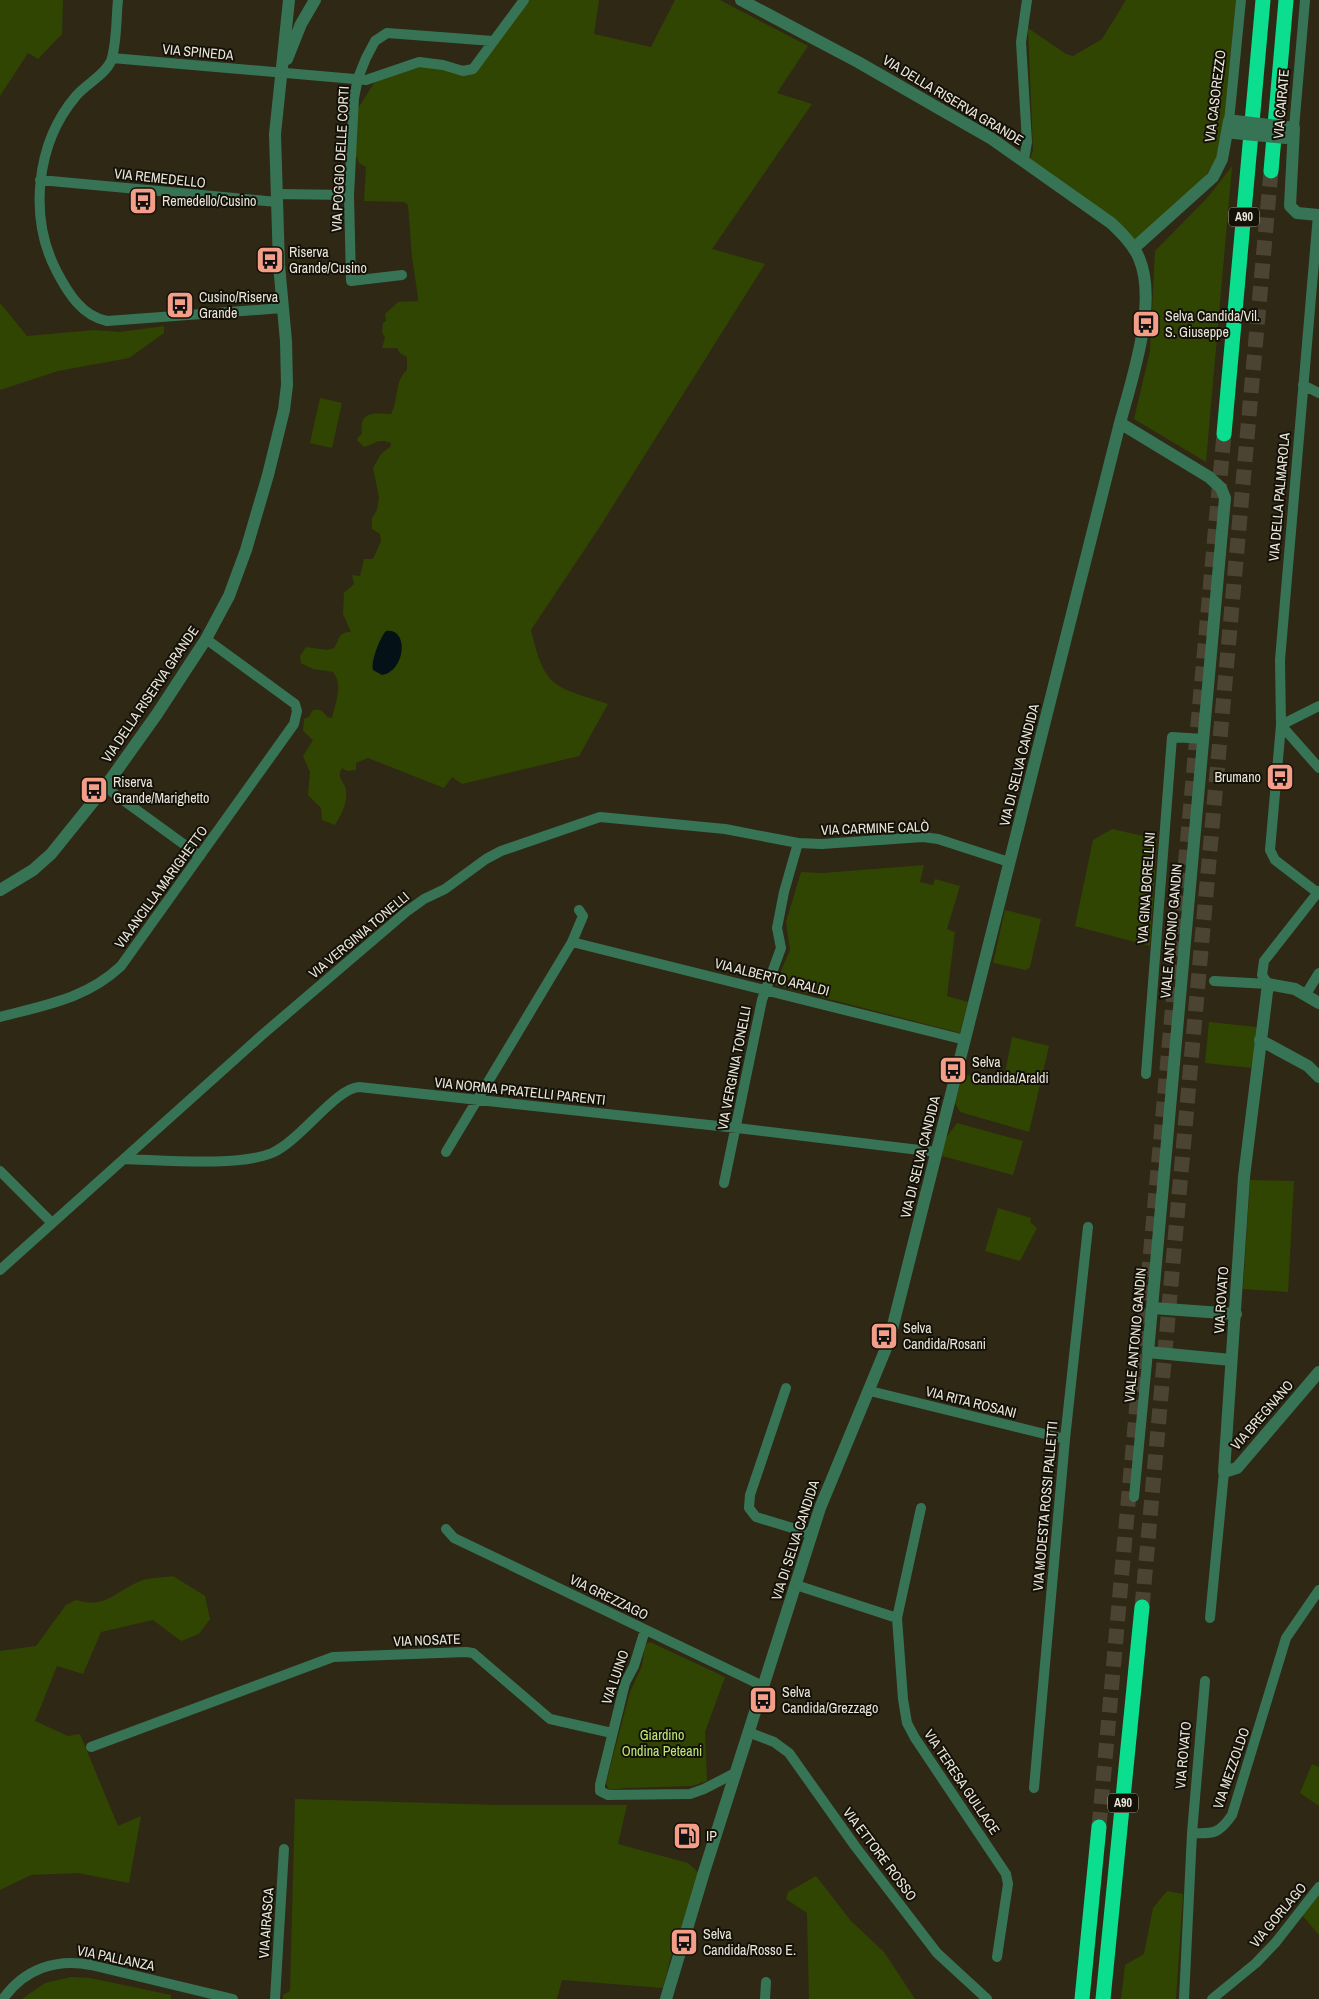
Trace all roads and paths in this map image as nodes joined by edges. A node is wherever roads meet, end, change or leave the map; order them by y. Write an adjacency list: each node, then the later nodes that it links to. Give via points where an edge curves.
1 (118, 0): 14 (street)
2 (288, 0): 15 (street, VIA DELLA RISERVA GRANDE)
3 (308, 0): 12 (street)
4 (314, 0): 12 (street)
5 (524, 0): 13 (street, VIA POGGIO DELLE CORTI)
6 (741, 0): 19 (street, VIA DELLA RISERVA GRANDE, via 901,86)
7 (1027, 0): 19 (street, via 1021,42 1027,142)
8 (1241, 0): 17 (street, VIA CASOREZZO)
9 (1263, 0): 31 (highway, A90)
10 (1286, 0): 20 (highway)
11 (1305, 0): 18 (street, VIA CAIRATE)
12 (301, 24): 15 (street)
13 (493, 41): 16 (street, VIA POGGIO DELLE CORTI, via 468,71 419,62); 16 (street, VIA POGGIO DELLE CORTI, via 391,32 378,38 366,58)
14 (112, 58): 15 (street, VIA SPINEDA); 21 (street, via 62,116 48,145)
15 (282, 73): 16 (street, VIA SPINEDA); 23 (street, VIA DELLA RISERVA GRANDE, via 275,134)
16 (363, 79): 22 (street, VIA POGGIO DELLE CORTI, via 354,106)
17 (1232, 127): 18 (street, bridge); 25 (street, VIA CASOREZZO, via 1221,163 1213,177)
18 (1290, 133): 24 (street, VIA CAIRATE, via 1289,203 1292,210 1300,214)
19 (1024, 160): 25 (street, VIA DELLA RISERVA GRANDE, via 1111,223)
20 (1271, 171)
21 (40, 180): 23 (street, VIA REMEDELLO); 27 (street, via 42,227 52,261 70,294 93,316 114,321)
22 (350, 195): 23 (street, VIA REMEDELLO); 26 (street, VIA POGGIO DELLE CORTI, via 351,281)
23 (277, 198): 27 (street, VIA DELLA RISERVA GRANDE)
24 (1318, 215): 28 (street, VIA DELLA PALMAROLA)
25 (1134, 248): 30 (street, VIA DI SELVA CANDIDA, via 1143,271 1145,304 1140,352)
26 (402, 275)
27 (283, 308): 32 (street, VIA DELLA RISERVA GRANDE, via 287,377 278,434 246,550 231,591)
28 (1303, 385): 29 (street); 34 (street, VIA DELLA PALMAROLA, via 1280,660)
29 (1319, 393)
30 (1120, 423): 35 (street, VIALE ANTONIO GANDIN, via 1209,477 1224,495); 40 (street, VIA DI SELVA CANDIDA)
31 (1224, 434)
32 (206, 639): 37 (street, VIA DELLA RISERVA GRANDE, via 158,714); 39 (street, VIA ANCILLA MARIGHETTO, via 286,696 295,704 297,711 288,733)
33 (1319, 706): 34 (street)
34 (1281, 725): 36 (street); 42 (street, VIA DELLA PALMAROLA, via 1271,854)
35 (1204, 739): 54 (street, VIA GINA BORELLINI, via 1172,737); 66 (street, VIALE ANTONIO GANDIN)
36 (1319, 768)
37 (105, 786): 39 (street); 41 (street, VIA DELLA RISERVA GRANDE, via 51,854 26,875)
38 (798, 843): 40 (street, VIA CARMINE CALÒ, via 931,838); 48 (street, VIA VERGINIA TONELLI, via 777,928 781,948); 60 (street, VIA VERGINIA TONELLI, via 725,829 600,817 501,851 445,890 406,912)
39 (200, 856): 51 (street, VIA ANCILLA MARIGHETTO, via 132,953 108,978 73,997)
40 (1009, 862): 52 (street, VIA DI SELVA CANDIDA)
41 (0, 890)
42 (1318, 892): 47 (street, via 1264,962 1262,975)
43 (579, 910): 44 (street, via 583,916)
44 (572, 942): 48 (street, VIA ALBERTO ARALDI); 56 (street)
45 (1319, 973): 49 (street)
46 (1214, 981): 47 (street)
47 (1268, 984): 49 (street); 53 (street, VIA ROVATO)
48 (766, 989): 52 (street, VIA ALBERTO ARALDI); 57 (street, VIA VERGINIA TONELLI)
49 (1306, 994): 50 (street)
50 (1319, 1003)
51 (0, 1017)
52 (964, 1040): 59 (street, VIA DI SELVA CANDIDA)
53 (1260, 1040): 55 (street, via 1308,1066); 67 (street, VIA ROVATO, via 1244,1177)
54 (1146, 1074)
55 (1319, 1077)
56 (478, 1100): 57 (street, VIA NORMA PRATELLI PARENTI); 58 (street); 60 (street, VIA NORMA PRATELLI PARENTI, via 355,1087 342,1093 305,1130 280,1149 255,1158)
57 (736, 1128): 59 (street, VIA NORMA PRATELLI PARENTI); 62 (street, VIA VERGINIA TONELLI)
58 (446, 1152)
59 (936, 1152): 72 (street, VIA DI SELVA CANDIDA, via 891,1333)
60 (124, 1159): 63 (street, VIA VERGINIA TONELLI)
61 (0, 1171): 63 (street)
62 (724, 1183)
63 (52, 1223): 65 (street, VIA VERGINIA TONELLI)
64 (1088, 1227): 73 (street, VIA MODESTA ROSSI PALLETTI)
65 (0, 1270)
66 (1152, 1308): 67 (street); 68 (street, VIALE ANTONIO GANDIN)
67 (1236, 1314): 69 (street, VIA ROVATO)
68 (1148, 1352): 69 (street); 75 (street, VIALE ANTONIO GANDIN)
69 (1231, 1360): 74 (street, VIA ROVATO)
70 (1319, 1372): 74 (street, VIA BREGNANO, via 1237,1468)
71 (786, 1388): 78 (street, via 750,1496 749,1508 756,1517)
72 (870, 1391): 73 (street, VIA RITA ROSANI); 78 (street, VIA DI SELVA CANDIDA, via 834,1470)
73 (1065, 1439): 91 (street, VIA MODESTA ROSSI PALLETTI)
74 (1224, 1472): 83 (street, VIA ROVATO)
75 (1134, 1497)
76 (921, 1508): 82 (street, VIA TERESA GULLACE)
77 (446, 1529): 84 (street, VIA GREZZAGO, via 454,1538)
78 (812, 1534): 79 (street, VIA DI SELVA CANDIDA)
79 (796, 1585): 82 (street); 86 (street, VIA DI SELVA CANDIDA)
80 (1319, 1590): 93 (street, VIA MEZZOLDO, via 1286,1638 1232,1815 1213,1833)
81 (1142, 1607): 105 (highway, A90)
82 (898, 1618): 96 (street, VIA TERESA GULLACE, via 903,1699 909,1728 994,1852 1008,1878)
83 (1210, 1618)
84 (645, 1630): 86 (street, VIA GREZZAGO); 88 (street, VIA LUINO, via 625,1683)
85 (1205, 1681): 93 (street, VIA ROVATO)
86 (763, 1686): 87 (street, VIA DI SELVA CANDIDA)
87 (748, 1732): 90 (street, VIA DI SELVA CANDIDA); 103 (street, VIA ETTORE ROSSO, via 774,1742 789,1753 937,1953)
88 (612, 1733): 89 (street, VIA NOSATE, via 550,1719 473,1653 466,1652 333,1657); 90 (street, via 600,1785 604,1794 690,1794)
89 (91, 1747)
90 (735, 1773): 101 (street, VIA DI SELVA CANDIDA)
91 (1034, 1788)
92 (1099, 1827): 104 (highway, A90)
93 (1192, 1833): 106 (street)
94 (284, 1849): 100 (street, VIA AIRASCA)
95 (1319, 1887): 107 (street, VIA GORLAGO, via 1276,1942)
96 (997, 1957)
97 (766, 1982): 102 (street)
98 (3, 1999): 99 (street, VIA PALLANZA, via 31,1973 50,1964 70,1962)
99 (234, 1999)
100 (275, 1999)
101 (666, 1999)
102 (765, 1999)
103 (987, 1999)
104 (1082, 1999)
105 (1103, 1999)
106 (1184, 1999)
107 (1212, 1999)

